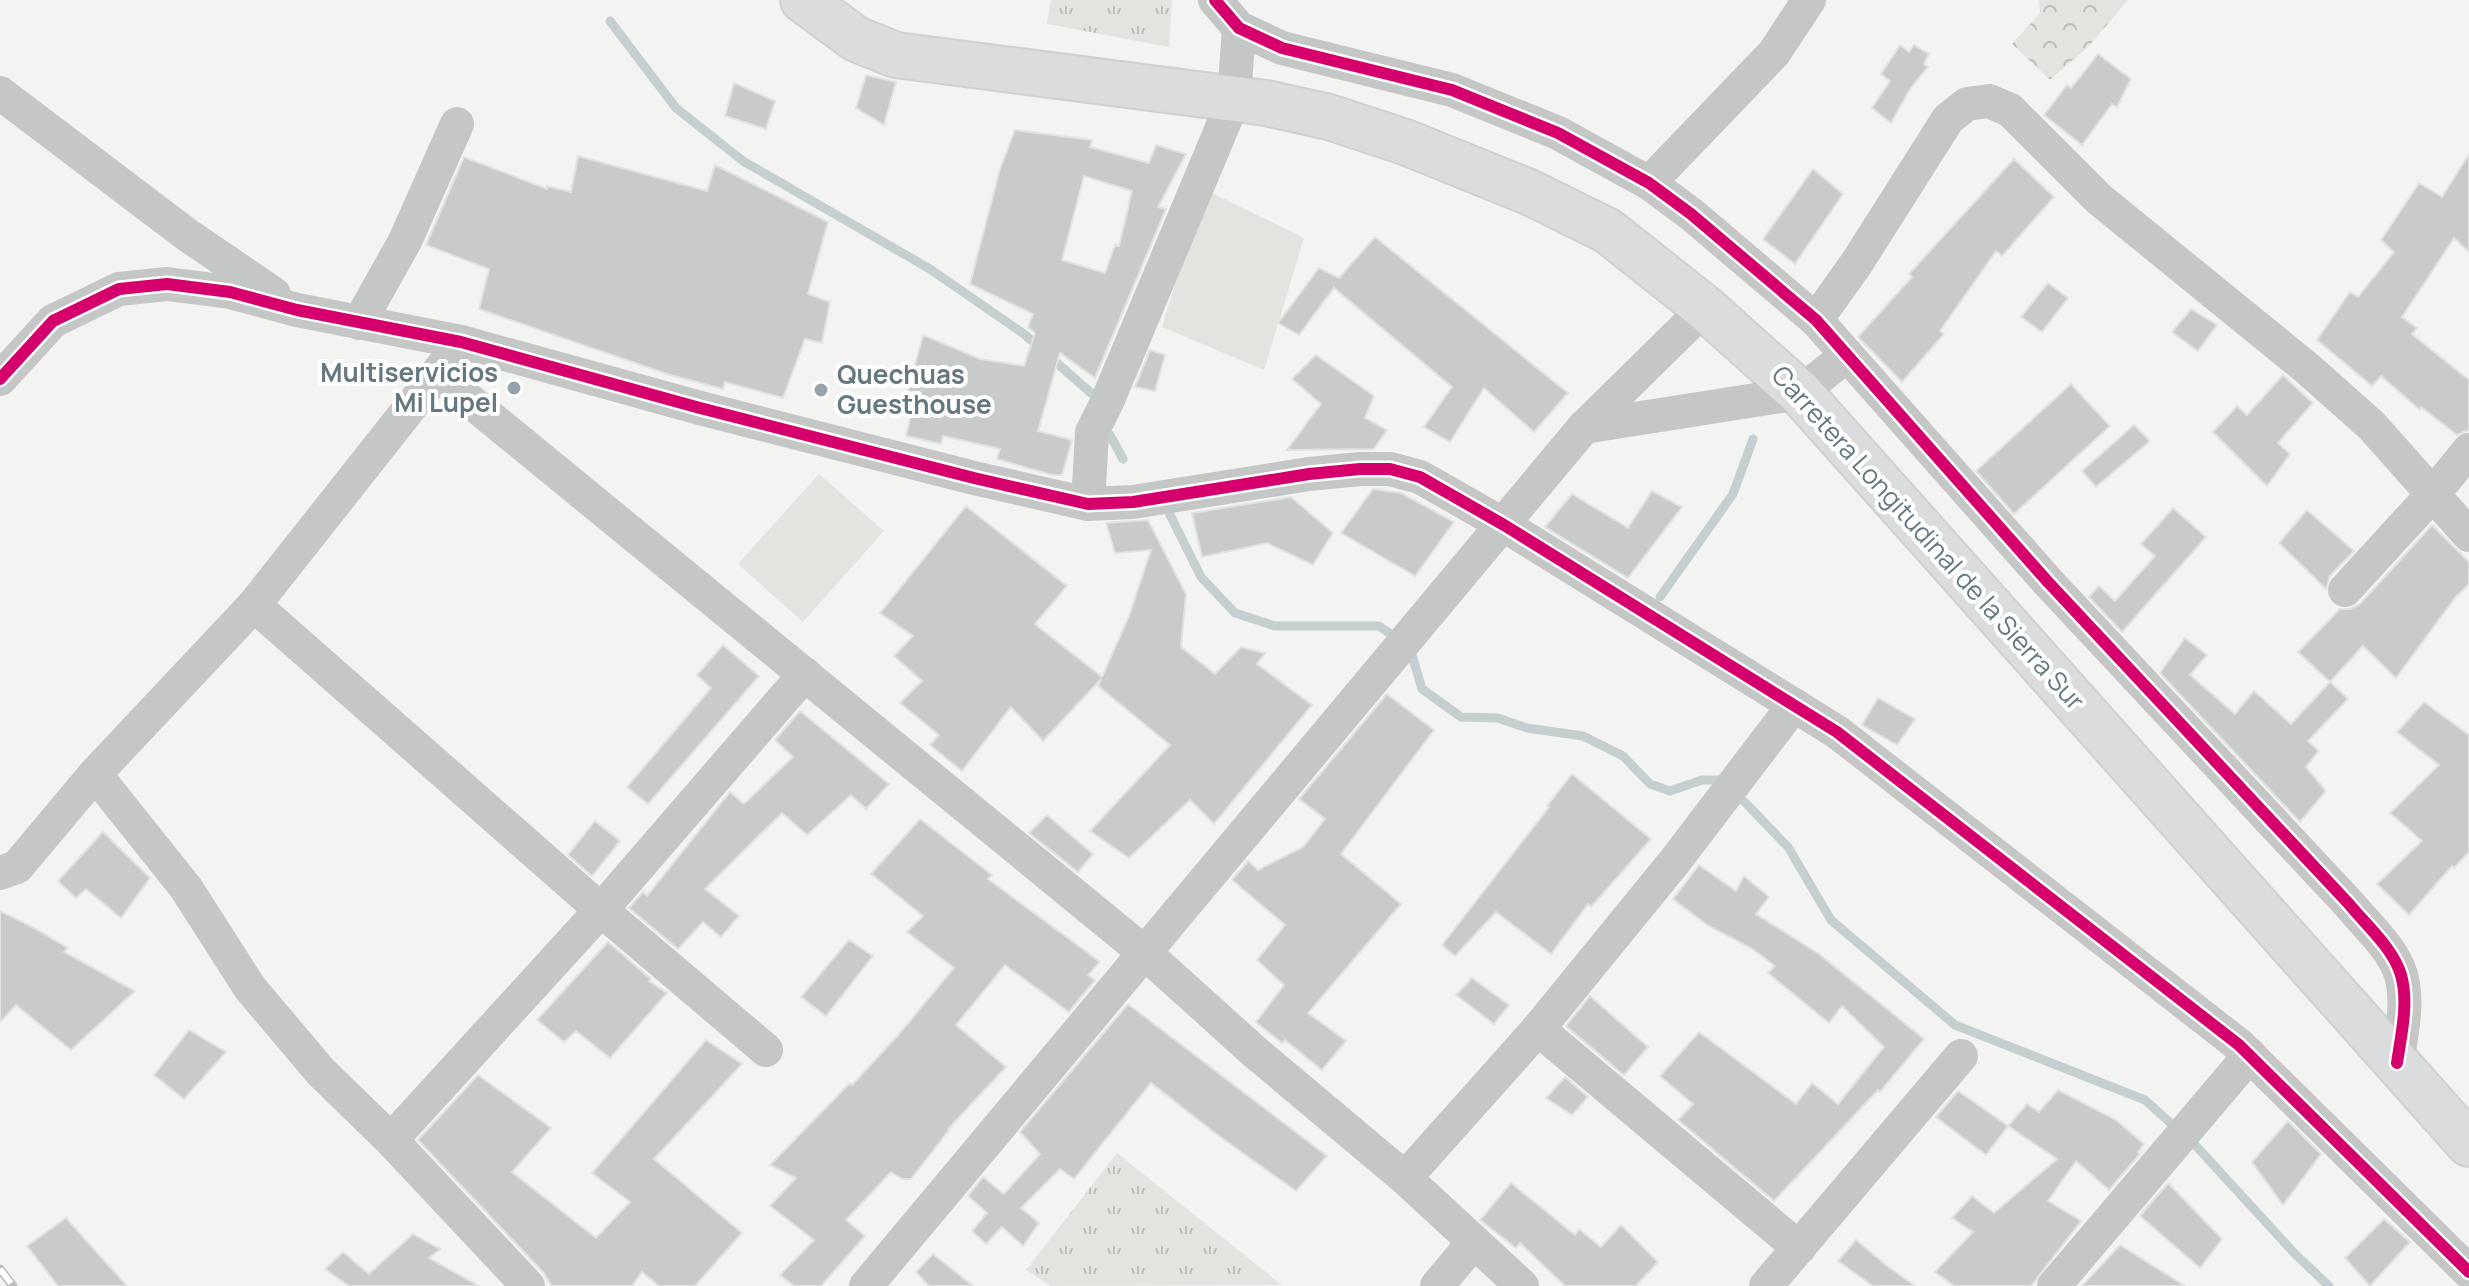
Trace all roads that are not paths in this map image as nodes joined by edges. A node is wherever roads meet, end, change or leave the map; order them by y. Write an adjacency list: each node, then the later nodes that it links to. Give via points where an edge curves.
1 (803, 0): 6 (highway, Carretera Longitudinal de la Sierra Sur, via 856,39 896,55)
2 (1215, 0): 4 (street)
3 (1809, 0): 8 (street, via 1774,53)
4 (1239, 28): 6 (street); 8 (street, via 1282,48 1452,90 1558,133)
5 (0, 93): 10 (street, via 186,234)
6 (1234, 99): 9 (highway, Carretera Longitudinal de la Sierra Sur, via 1329,117 1529,192 1608,231); 21 (street, via 1092,432)
7 (457, 124): 12 (street, via 405,241)
8 (1649, 183): 11 (street)
9 (1705, 308): 17 (highway, Carretera Longitudinal de la Sierra Sur); 18 (street)
10 (297, 310): 12 (street); 16 (street, via 230,292 167,284 119,289 53,321)
11 (1816, 320): 14 (street); 20 (street, via 1948,119 1967,104 1989,101 2010,110 2099,199 2308,369 2372,426)
12 (359, 323): 13 (street)
13 (461, 342): 15 (street); 21 (street, via 700,408)
14 (1847, 355): 17 (street); 36 (street, via 2393,958 2402,976 2404,1011)
15 (437, 374): 25 (street); 26 (street)
16 (0, 379)
17 (1800, 393): 18 (street); 36 (highway, Carretera Longitudinal de la Sierra Sur)
18 (1584, 427): 22 (street)
19 (2469, 450): 20 (street)
20 (2434, 493): 23 (street); 24 (street)
21 (1088, 504): 22 (street, via 1133,502 1309,474 1390,469 1420,477)
22 (1504, 525): 27 (street); 31 (street)
23 (2469, 535)
24 (2345, 590)
25 (254, 605): 28 (street); 30 (street)
26 (805, 674): 30 (street); 31 (street)
27 (1794, 705): 32 (street); 34 (street, via 1837,732)
28 (95, 774): 29 (street, via 17,867); 37 (street, via 186,888 250,988 321,1072)
29 (0, 873)
30 (601, 910): 33 (street); 37 (street)
31 (1145, 953): 39 (street); 44 (street)
32 (1538, 1029): 39 (street); 41 (street)
33 (766, 1050)
34 (2250, 1055): 42 (street); 48 (street)
35 (1961, 1056): 41 (street)
36 (2397, 1063): 38 (highway, Carretera Longitudinal de la Sierra Sur)
37 (391, 1140): 43 (street)
38 (2469, 1144)
39 (1405, 1178): 40 (street)
40 (1473, 1243): 45 (street); 46 (street)
41 (1799, 1248): 47 (street)
42 (2469, 1272)
43 (528, 1286)
44 (866, 1286)
45 (1437, 1286)
46 (1522, 1286)
47 (1766, 1286)
48 (2054, 1286)

